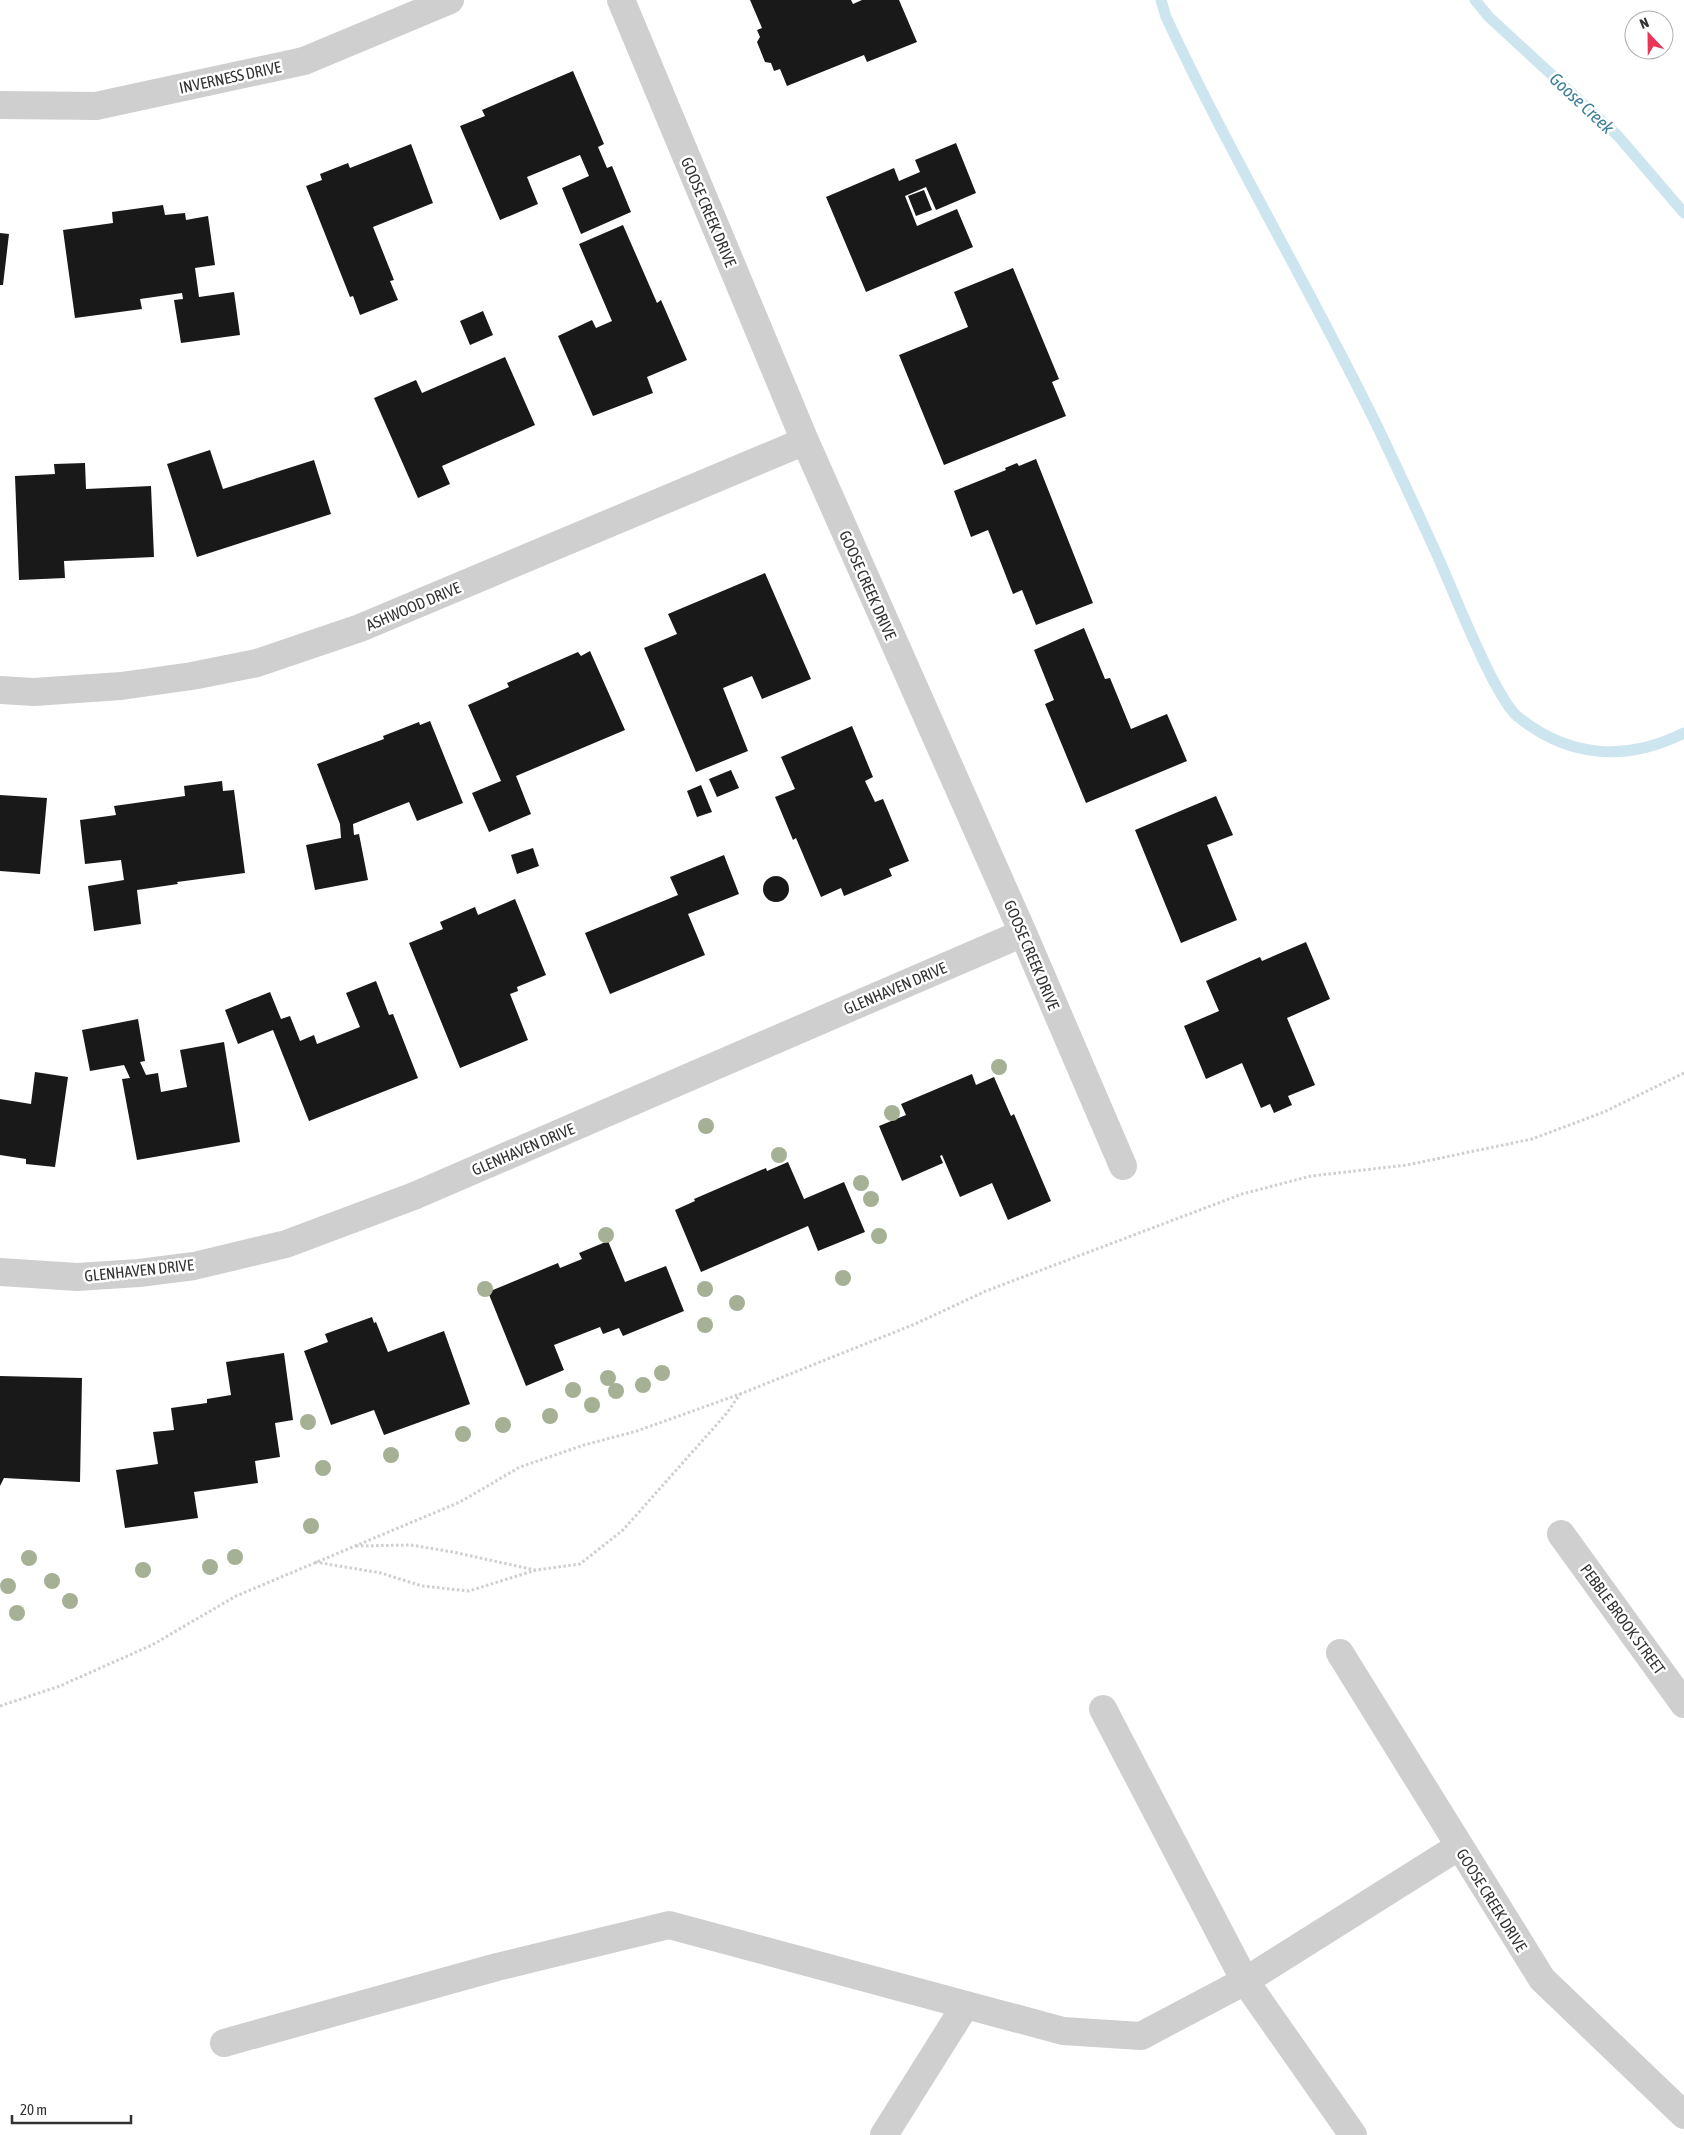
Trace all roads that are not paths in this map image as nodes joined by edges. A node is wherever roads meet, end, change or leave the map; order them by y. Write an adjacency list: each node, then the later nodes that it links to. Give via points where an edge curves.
1 (450, 0): 3 (street, INVERNESS DRIVE, via 304,61 96,106)
2 (621, 0): 4 (street, GOOSE CREEK DRIVE)
3 (0, 105)
4 (805, 441): 5 (street, ASHWOOD DRIVE, via 360,628 257,662 122,686 34,692); 6 (street, GOOSE CREEK DRIVE)
5 (0, 690)
6 (1023, 933): 7 (street, GOOSE CREEK DRIVE); 8 (street, GLENHAVEN DRIVE, via 414,1196 286,1244 194,1266 138,1272 77,1277)
7 (1123, 1166)
8 (0, 1272)
9 (1561, 1534): 11 (street, PEBBLE BROOK STREET)
10 (1340, 1653): 13 (street, GOOSE CREEK DRIVE)
11 (1684, 1704)
12 (1103, 1709): 14 (street)
13 (1458, 1847): 14 (street); 17 (street, GOOSE CREEK DRIVE, via 1542,1980)
14 (1245, 1981): 15 (street, via 1141,2036 1063,2031); 19 (street)
15 (965, 2006): 16 (street, via 669,1925 497,1967); 18 (street)
16 (224, 2043)
17 (1684, 2114)
18 (884, 2135)
19 (1353, 2135)

